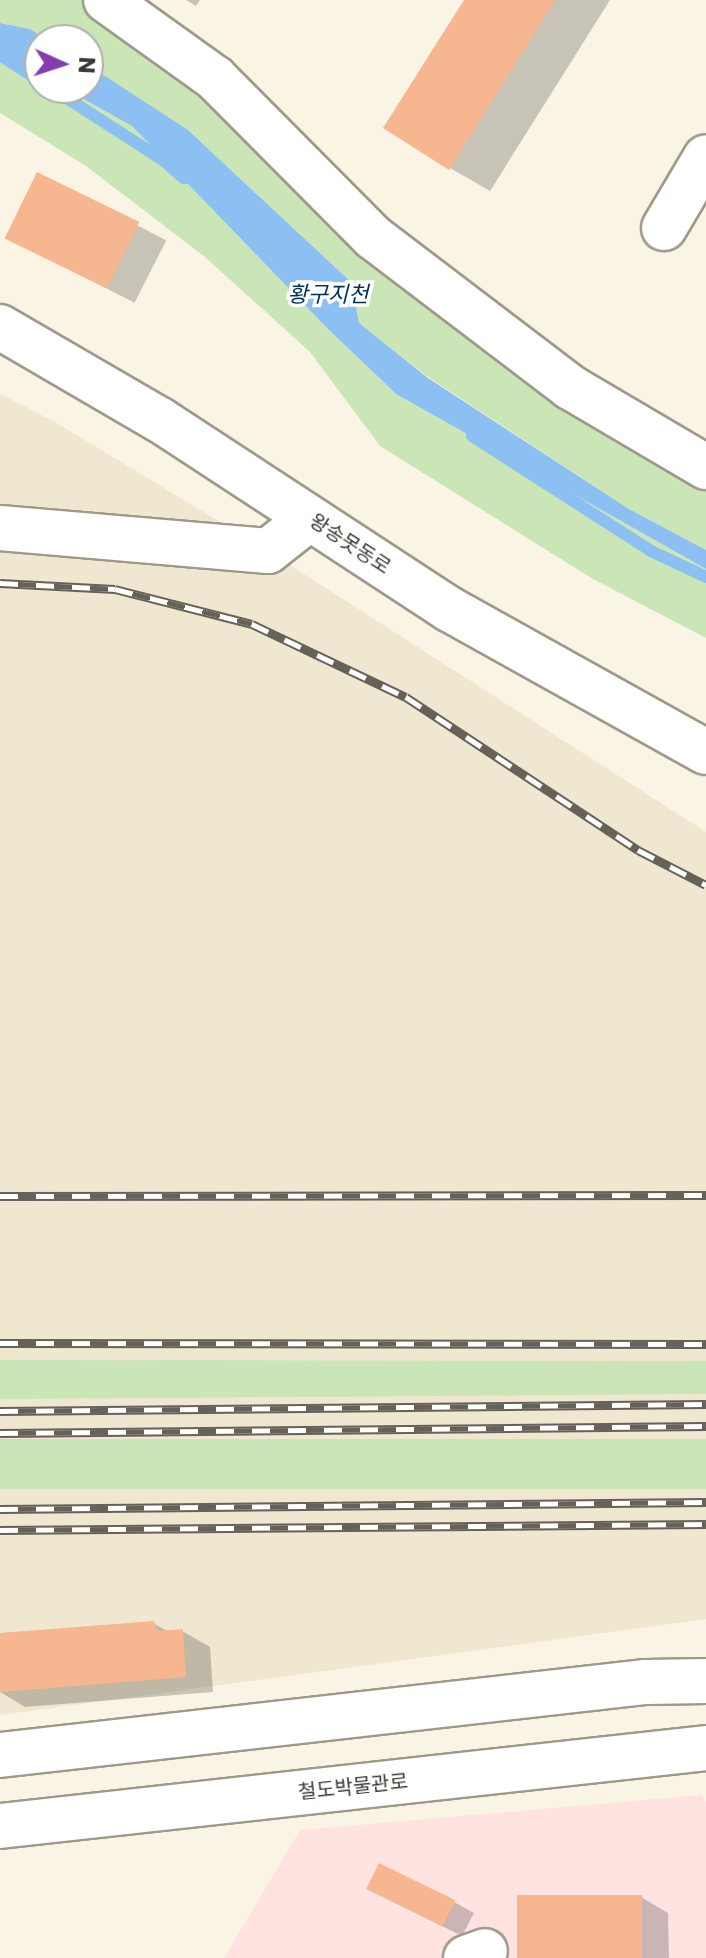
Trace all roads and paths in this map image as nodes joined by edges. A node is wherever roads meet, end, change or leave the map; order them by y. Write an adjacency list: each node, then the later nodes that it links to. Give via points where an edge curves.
1 (106, 0): 5 (street, via 215,78 373,237 570,387)
2 (706, 157): 3 (street)
3 (664, 228)
4 (0, 327): 6 (street, 왕송못동로, via 160,420)
5 (706, 467)
6 (310, 518): 7 (street, via 268,551); 8 (street, 왕송못동로, via 449,609)
7 (0, 528)
8 (706, 752)
9 (706, 1681): 10 (street, via 646,1682)
10 (0, 1755)
11 (697, 1756): 12 (street, 철도박물관로)
12 (0, 1826)

